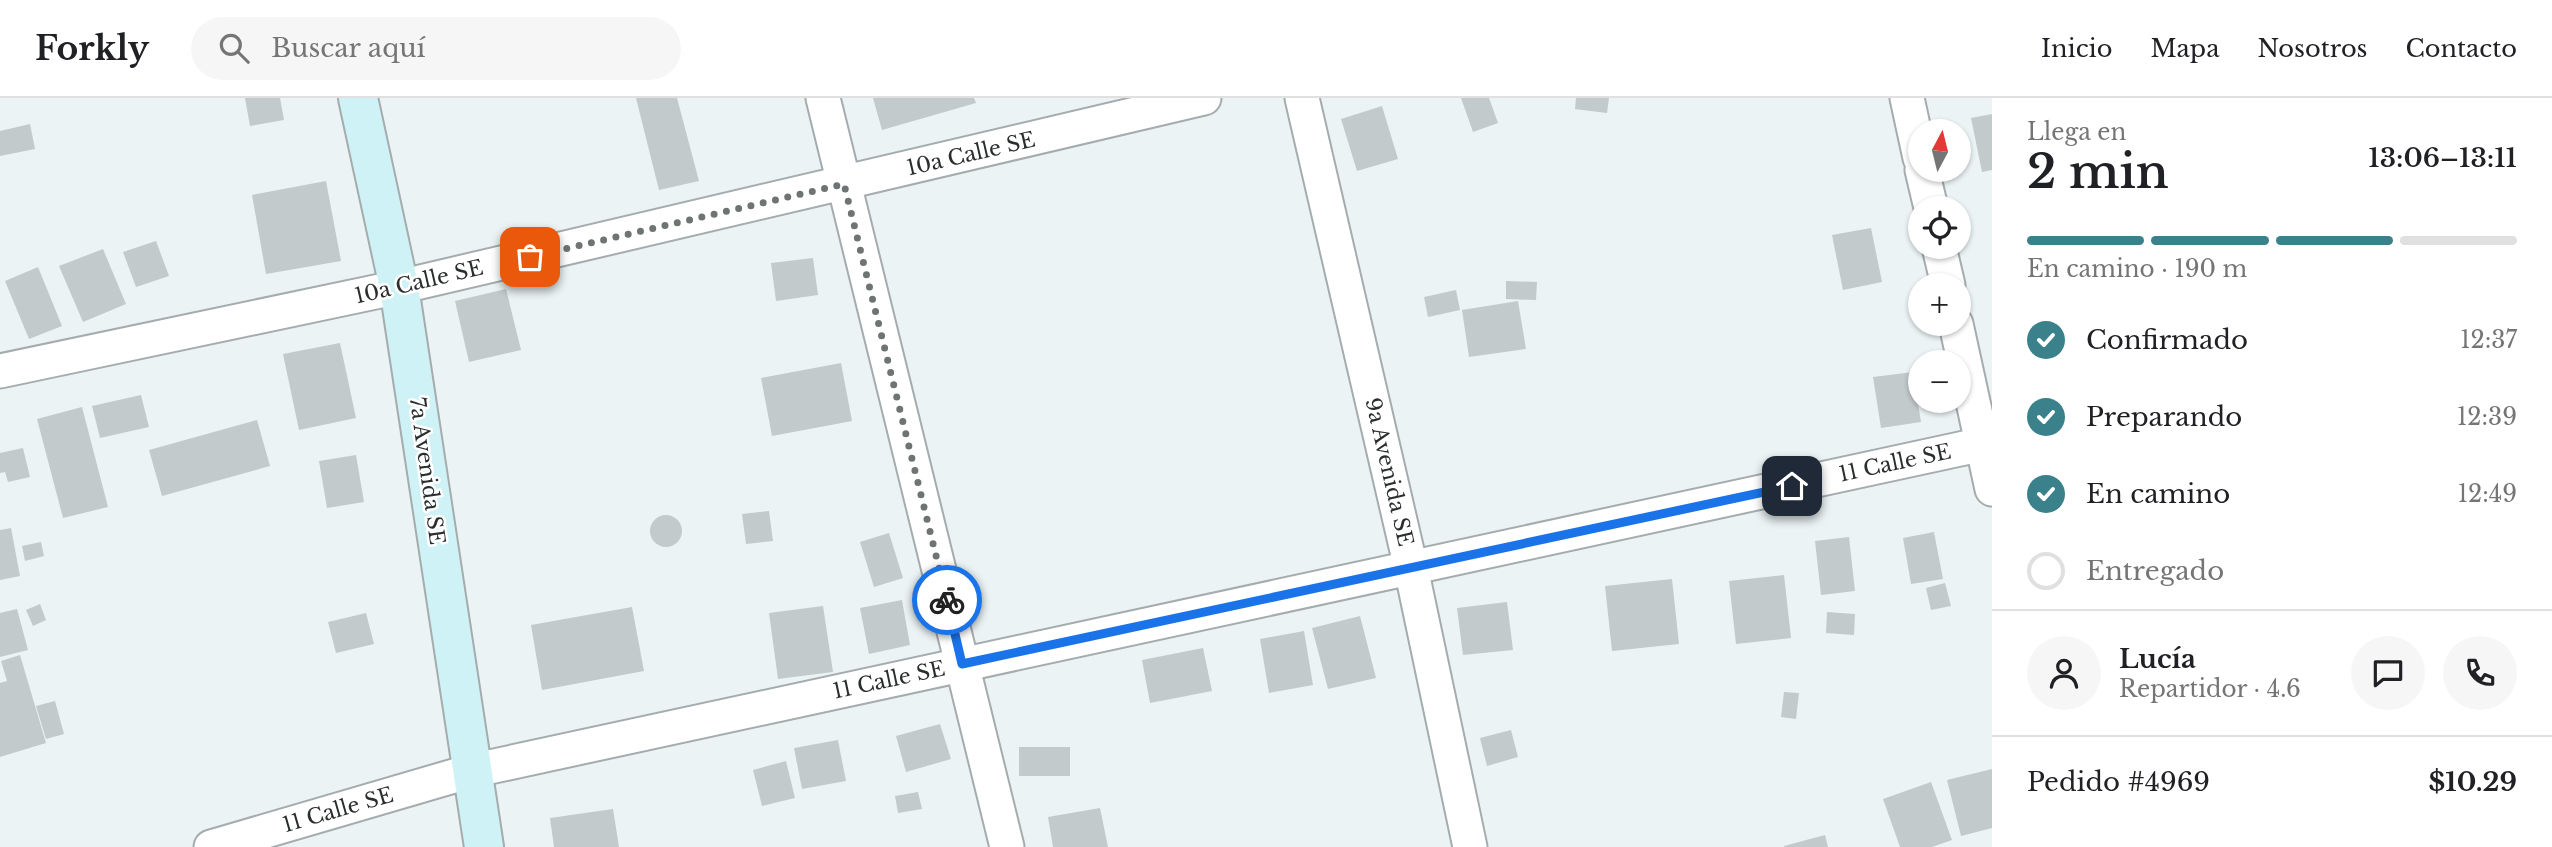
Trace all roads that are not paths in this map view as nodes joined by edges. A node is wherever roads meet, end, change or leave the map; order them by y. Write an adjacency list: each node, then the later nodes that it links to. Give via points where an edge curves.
1 (358, 98): 8 (street, 7a Avenida SE)
2 (823, 98): 7 (street)
3 (1204, 98): 7 (street, 10a Calle SE)
4 (1302, 98): 13 (street, 9a Avenida SE)
5 (1907, 98): 6 (street)
6 (1912, 119)
7 (844, 184): 8 (street, 10a Calle SE); 14 (street)
8 (399, 287): 10 (street, 10a Calle SE); 15 (street, 7a Avenida SE)
9 (1959, 336): 11 (street)
10 (0, 371)
11 (1983, 444): 12 (street); 13 (street, 11 Calle SE)
12 (1992, 489)
13 (1411, 568): 14 (street, 11 Calle SE); 19 (street, 9a Avenida SE)
14 (962, 664): 15 (street, 11 Calle SE); 18 (street)
15 (471, 771): 16 (street, 11 Calle SE); 17 (street, 7a Avenida SE)
16 (211, 847)
17 (484, 847)
18 (1007, 847)
19 (1470, 847)

